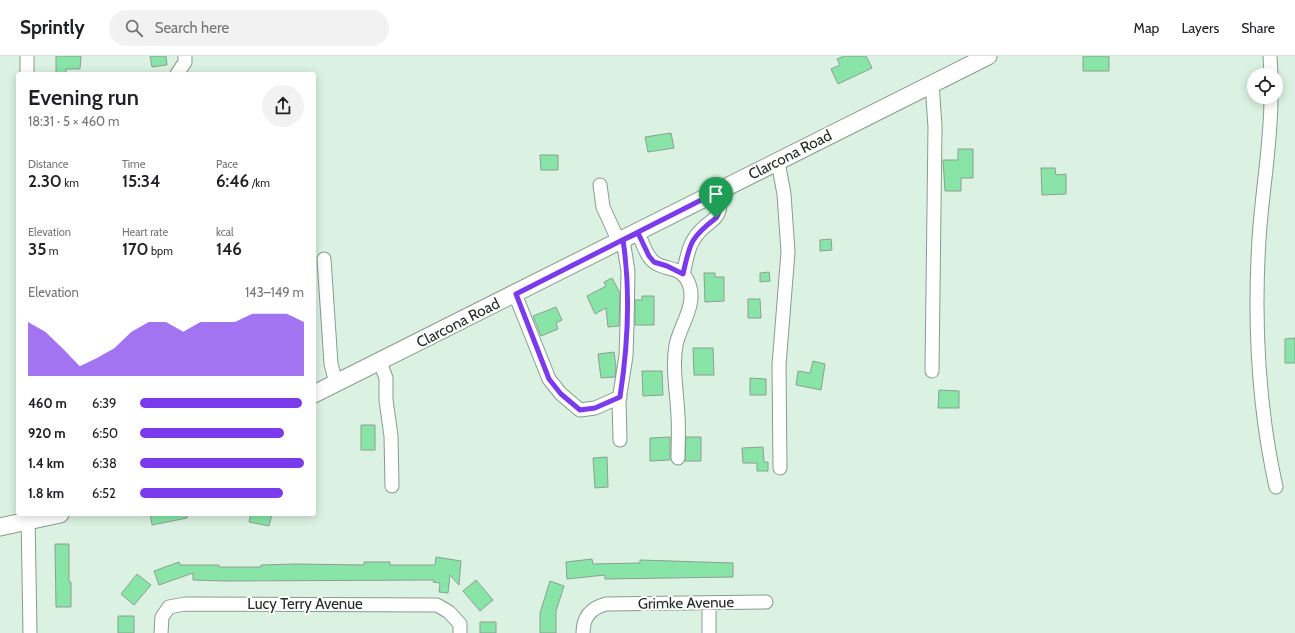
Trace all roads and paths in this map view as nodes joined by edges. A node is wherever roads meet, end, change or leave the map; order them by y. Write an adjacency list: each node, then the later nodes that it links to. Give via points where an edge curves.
1 (27, 56): 6 (street)
2 (186, 56): 7 (street)
3 (988, 56): 8 (main road, Clarcona Road)
4 (1270, 56): 5 (street)
5 (1270, 68)
6 (27, 72)
7 (178, 72)
8 (932, 83): 10 (main road, Clarcona Road); 18 (street, via 935,127)
9 (1271, 104): 26 (street, via 1271,129 1259,237 1258,286 1264,430)
10 (778, 162): 12 (main road, Clarcona Road); 24 (street, via 784,194 788,252 779,365)
11 (600, 185): 13 (street, via 603,207)
12 (719, 191): 13 (main road, Clarcona Road); 15 (street, via 720,212 693,240)
13 (627, 238): 15 (street, via 654,262); 16 (main road, Clarcona Road); 21 (street, via 627,341)
14 (324, 259): 19 (street, via 331,364)
15 (683, 274): 23 (street, via 689,284 691,306 682,327 674,358)
16 (516, 294): 17 (main road, Clarcona Road); 21 (street, via 549,379 561,394 580,410 595,408)
17 (380, 362): 19 (main road, Clarcona Road); 25 (street, via 386,378)
18 (932, 371)
19 (336, 383): 20 (main road, Clarcona Road)
20 (316, 393)
21 (620, 397): 22 (street)
22 (620, 440)
23 (678, 458)
24 (780, 468)
25 (392, 486)
26 (1276, 487)
27 (44, 516): 28 (main road)
28 (28, 518): 29 (main road); 34 (street)
29 (0, 527)
30 (766, 602): 31 (street, Grimke Avenue)
31 (709, 603): 35 (street, Grimke Avenue, via 606,604 595,607 587,615); 36 (street)
32 (460, 629): 33 (street, Lucy Terry Avenue, via 449,612 437,605 185,604 169,606 162,618)
33 (161, 632)
34 (30, 633)
35 (583, 633)
36 (709, 633)

